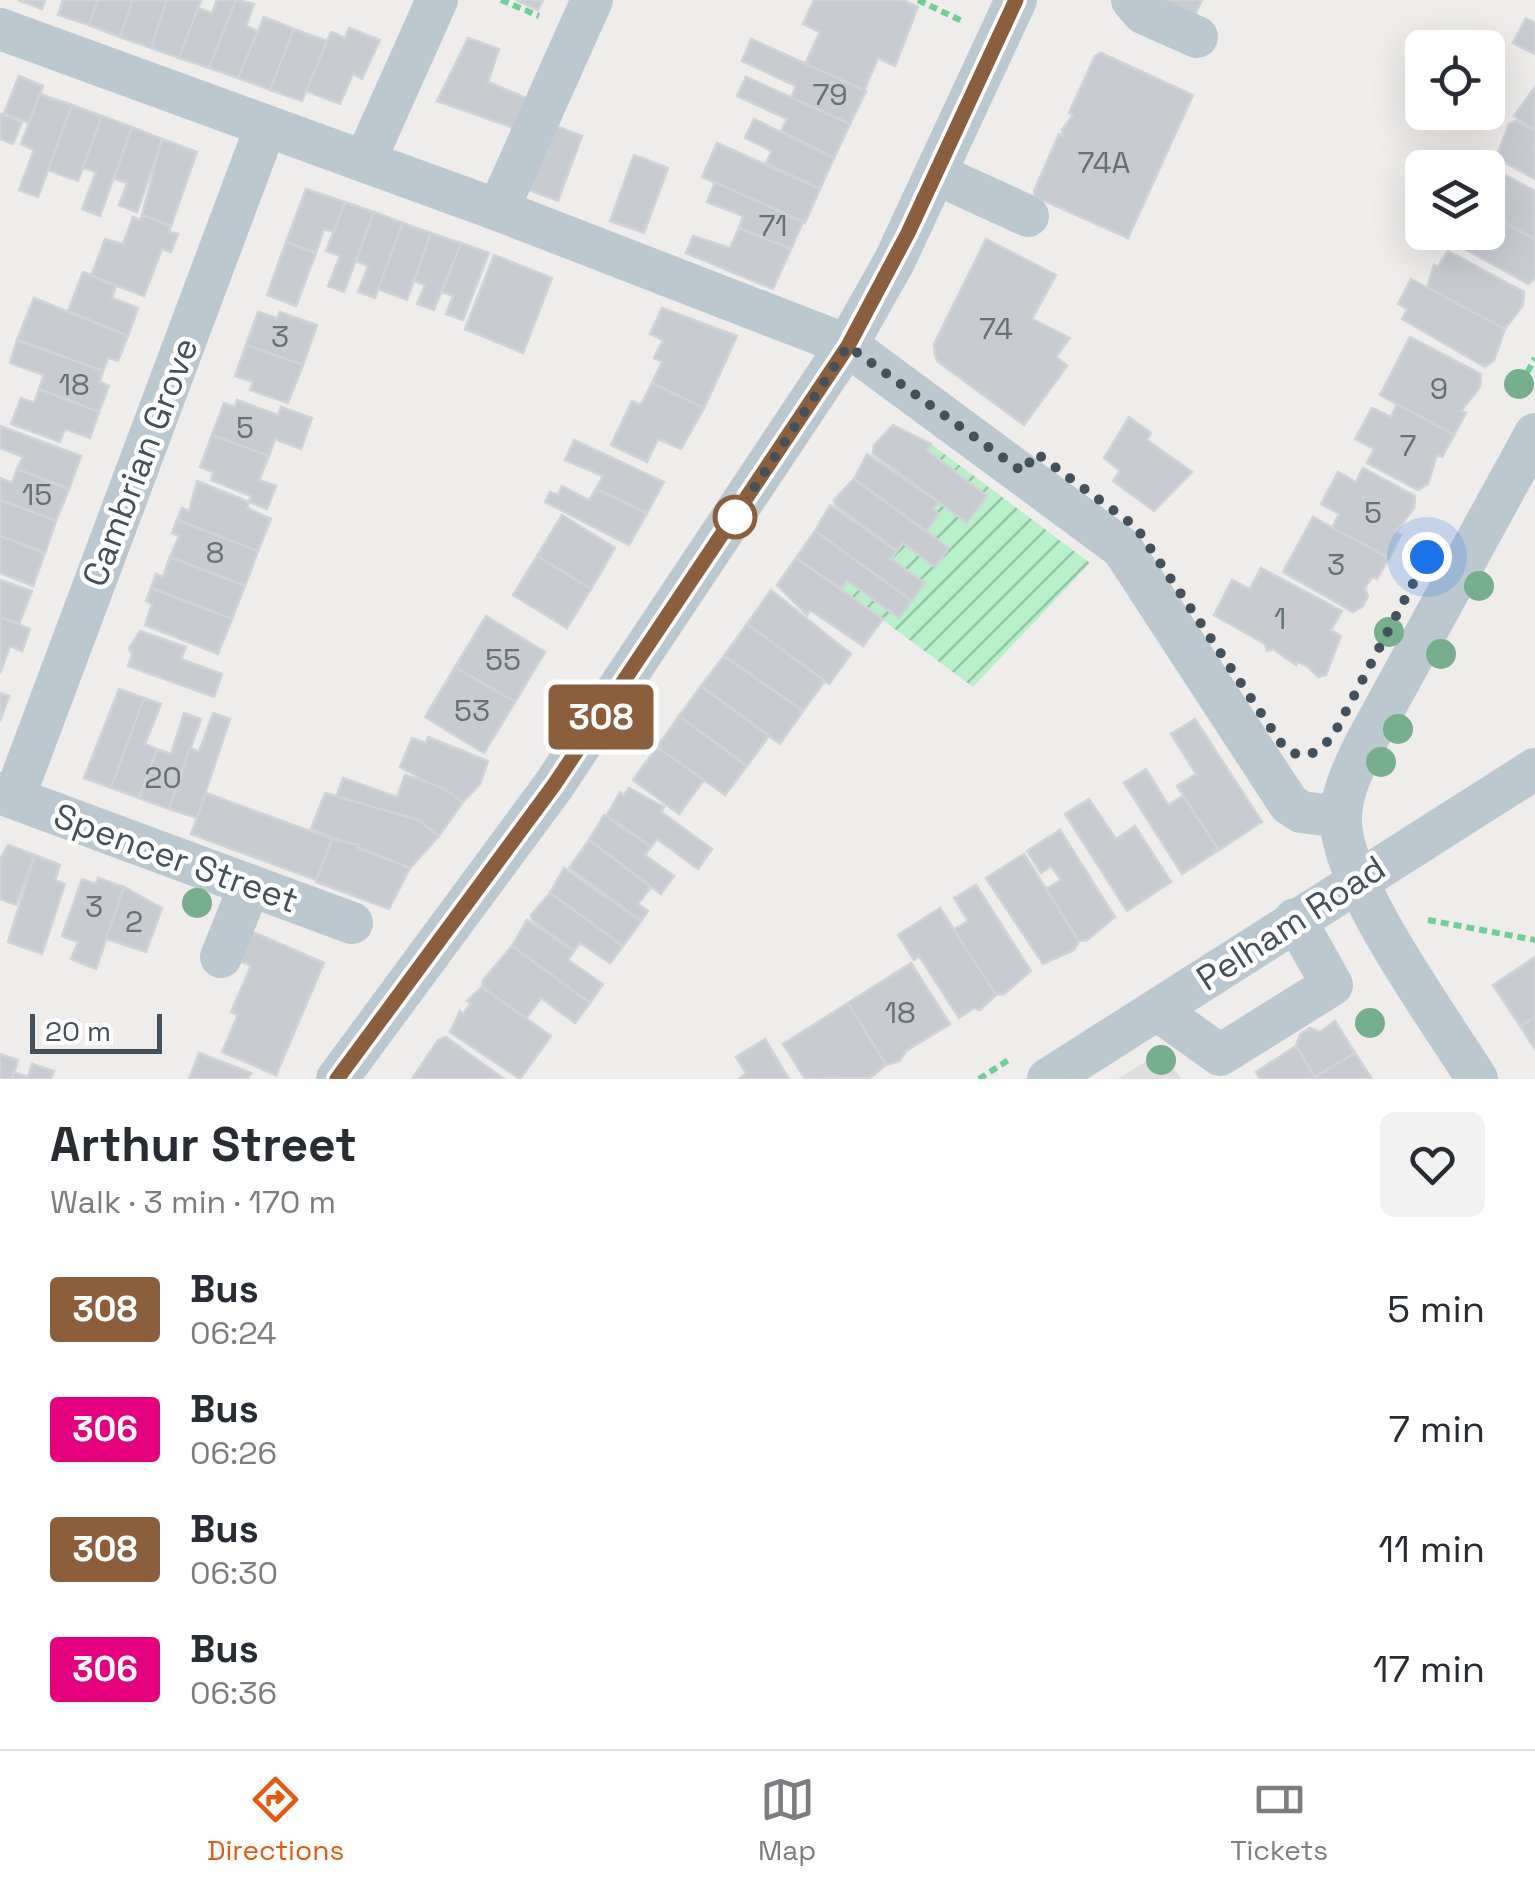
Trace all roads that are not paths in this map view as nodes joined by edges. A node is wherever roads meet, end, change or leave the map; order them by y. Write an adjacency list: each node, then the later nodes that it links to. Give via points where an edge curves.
1 (437, 0): 8 (street)
2 (592, 0): 10 (street)
3 (1016, 0): 9 (street)
4 (1132, 0): 6 (street, via 1143,13)
5 (0, 29): 7 (street)
6 (1198, 38)
7 (266, 126): 8 (street); 15 (street, Cambrian Grove)
8 (365, 161): 10 (street)
9 (936, 174): 11 (street); 12 (street)
10 (498, 210): 12 (street)
11 (1028, 216)
12 (848, 346): 16 (street, via 1030,462 1122,548 1289,804); 24 (street, via 554,785)
13 (1521, 422): 16 (street, via 1365,744)
14 (1535, 770): 17 (street, Pelham Road)
15 (7, 795): 18 (street, Spencer Street)
16 (1341, 817): 17 (street)
17 (1355, 880): 19 (street, Pelham Road); 25 (street)
18 (250, 885): 20 (street, Spencer Street); 21 (street)
19 (1295, 919): 22 (street, Pelham Road); 22 (street, via 1332,985 1220,1055)
20 (352, 923)
21 (221, 957)
22 (1157, 1010): 23 (street, Pelham Road)
23 (1036, 1064)
24 (338, 1079)
25 (1477, 1079)

